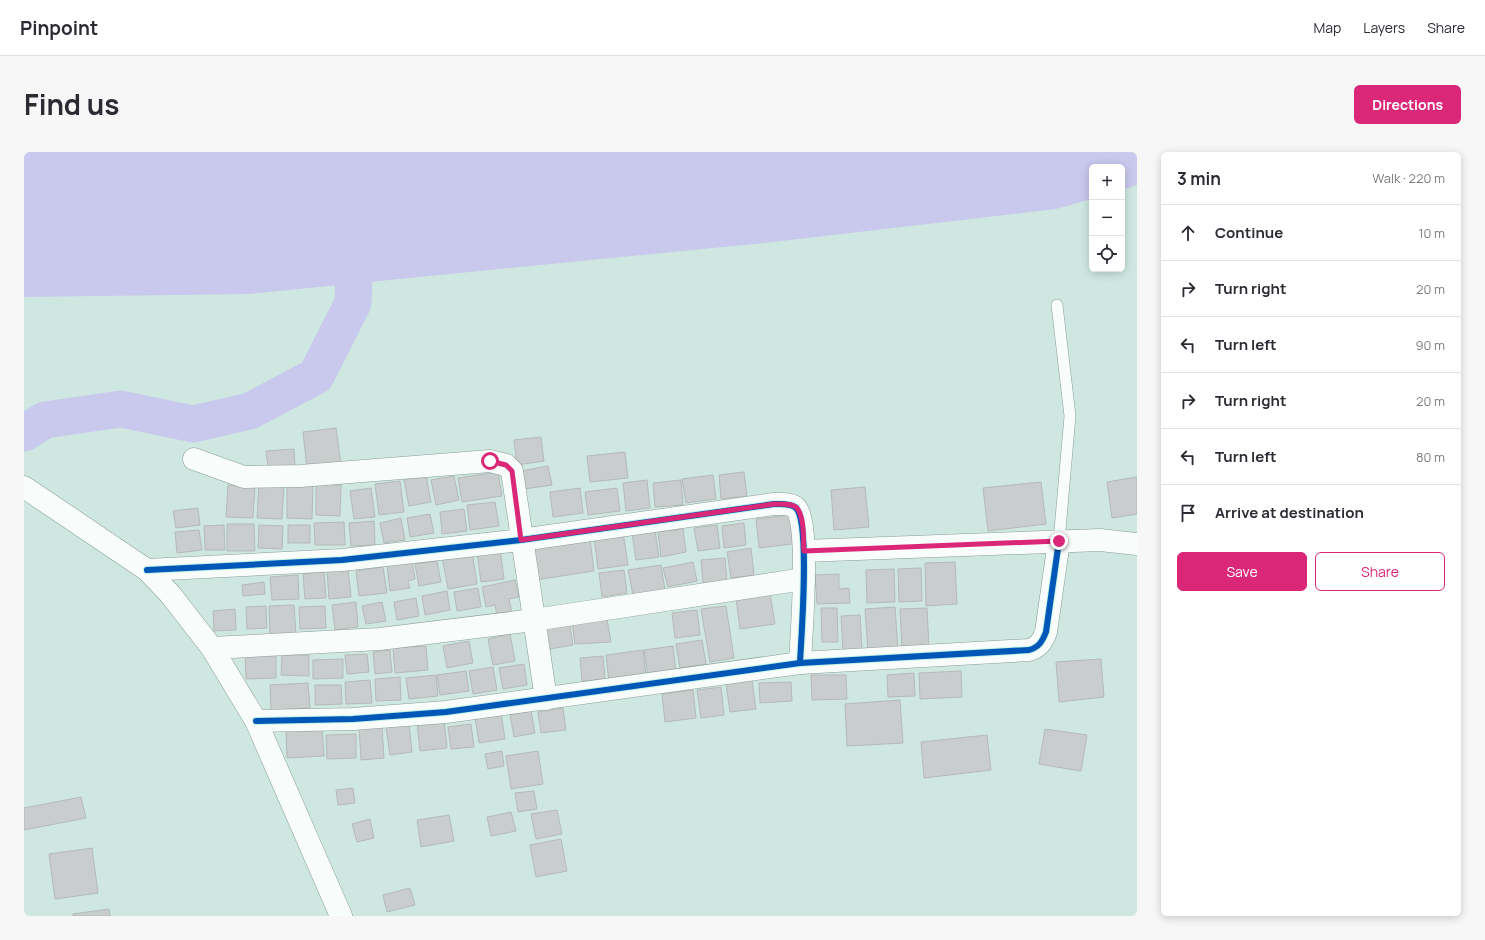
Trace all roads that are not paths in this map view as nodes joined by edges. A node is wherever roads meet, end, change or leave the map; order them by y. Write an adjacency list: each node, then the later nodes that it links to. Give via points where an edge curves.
1 (1057, 305): 5 (lane, via 1070,416)
2 (194, 460): 4 (street, via 244,477 300,476 490,461 501,463 512,471)
3 (29, 490): 8 (street)
4 (521, 540): 7 (street, via 788,504 796,507 801,516); 8 (street, via 342,560); 10 (street)
5 (1059, 541): 6 (street, via 1100,540); 7 (street); 12 (street, via 1046,632 1036,648 1017,652)
6 (1137, 544)
7 (804, 551): 9 (street)
8 (148, 570): 11 (street)
9 (804, 579): 10 (street); 12 (street)
10 (534, 620): 11 (street, via 380,639); 13 (street)
11 (212, 648): 14 (street)
12 (800, 663): 13 (street)
13 (546, 699): 14 (street, via 446,712 354,719)
14 (256, 721): 15 (street)
15 (341, 916)

